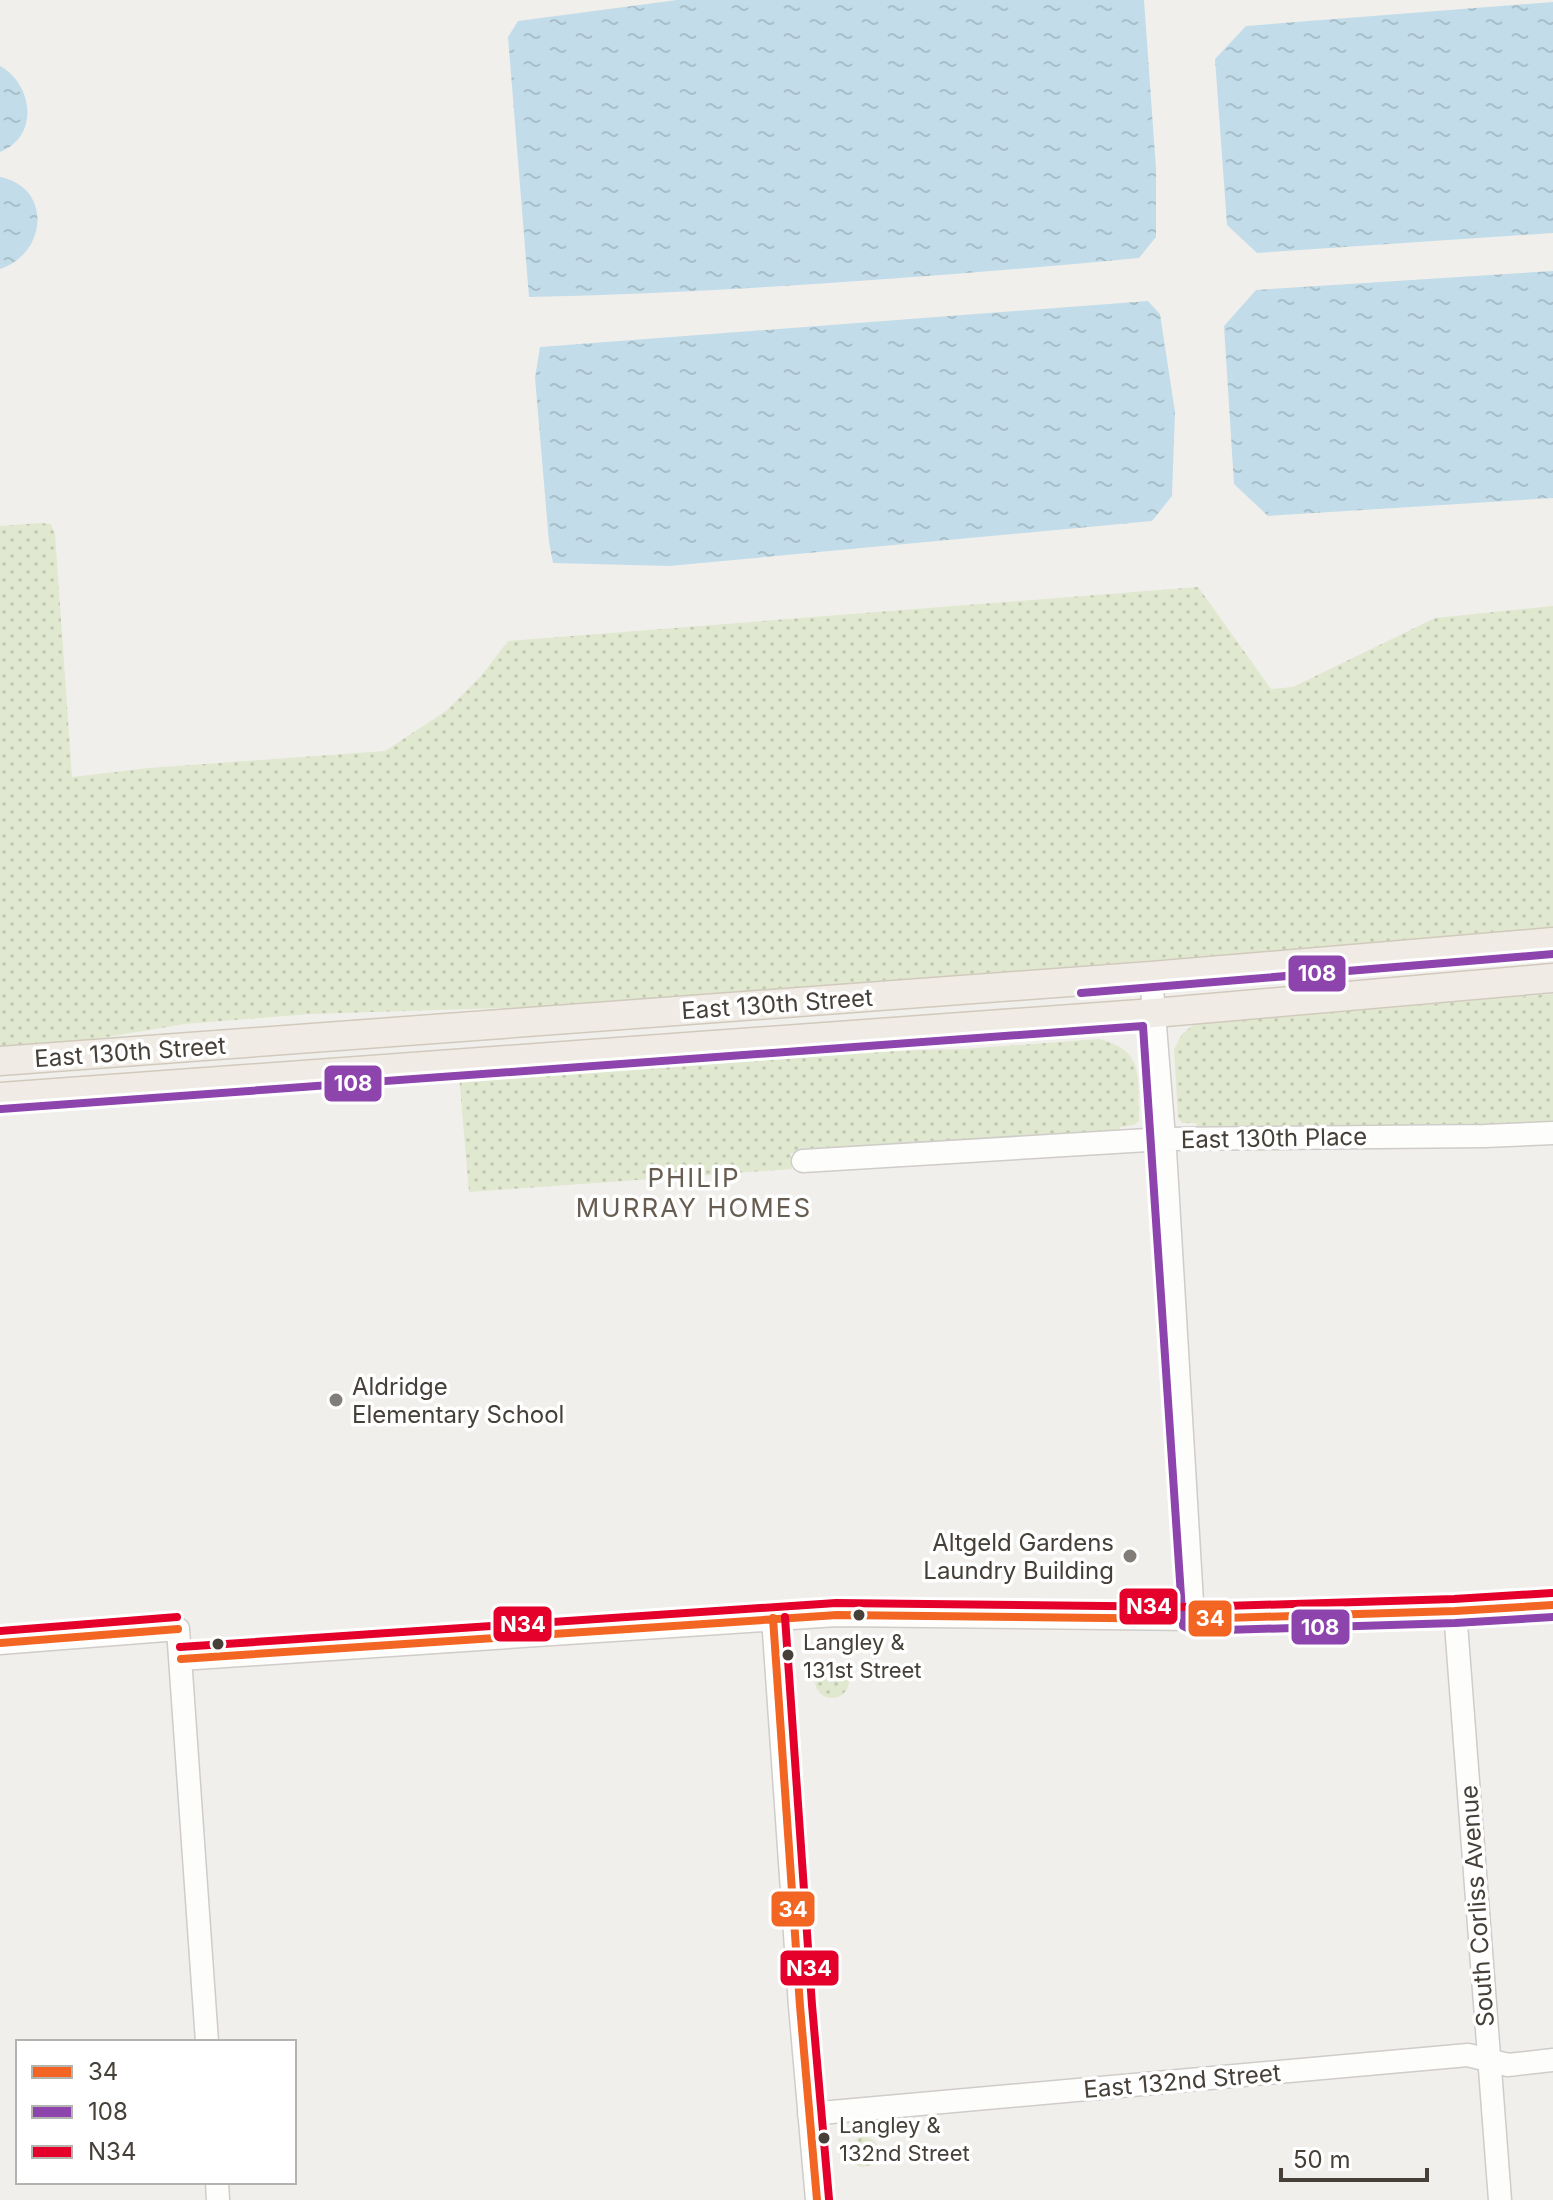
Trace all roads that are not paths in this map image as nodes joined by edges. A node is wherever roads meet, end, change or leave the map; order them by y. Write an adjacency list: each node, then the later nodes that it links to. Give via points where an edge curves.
1 (1553, 942): 2 (main road, East 130th Street)
2 (1151, 976): 4 (street); 5 (main road, East 130th Street)
3 (1553, 978): 4 (main road, East 130th Street)
4 (1154, 1013): 6 (main road, East 130th Street); 8 (street)
5 (0, 1061)
6 (0, 1097)
7 (1553, 1133): 8 (street, East 130th Place)
8 (1164, 1139): 9 (street, East 130th Place); 13 (street)
9 (803, 1161)
10 (1553, 1605): 11 (street)
11 (1455, 1611): 13 (street); 18 (street, South Corliss Avenue)
12 (773, 1618): 13 (street); 15 (street); 19 (street)
13 (1193, 1619)
14 (0, 1643): 15 (street, via 178,1629)
15 (181, 1659): 16 (street)
16 (207, 2040)
17 (1553, 2060): 18 (street, East 132nd Street)
18 (1489, 2062): 19 (street, East 132nd Street, via 1468,2055); 21 (street, South Corliss Avenue)
19 (809, 2114): 20 (street)
20 (817, 2200)
21 (1500, 2200)

